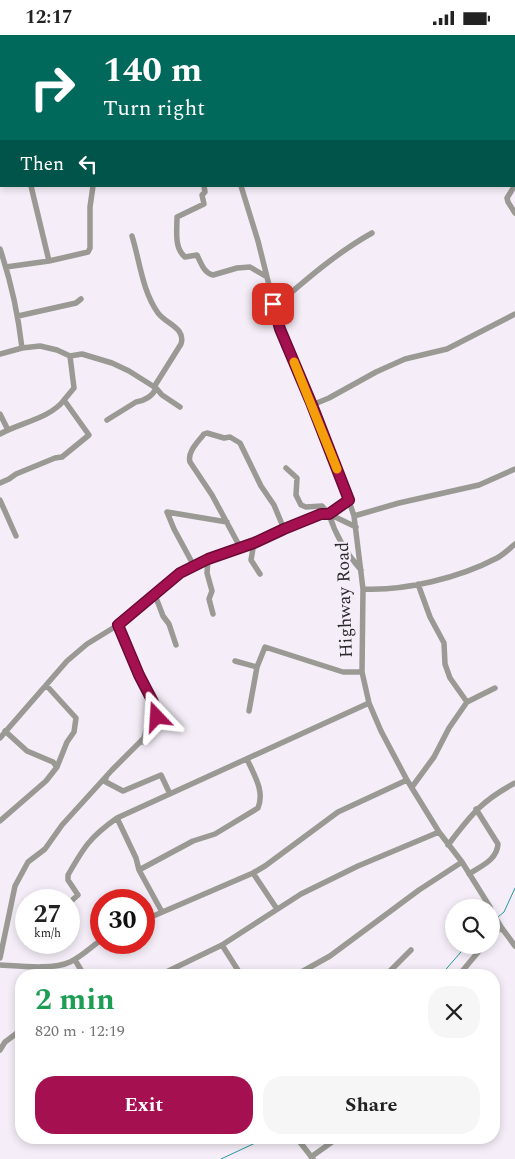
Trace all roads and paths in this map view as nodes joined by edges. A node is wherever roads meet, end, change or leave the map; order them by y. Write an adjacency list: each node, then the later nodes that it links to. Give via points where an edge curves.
1 (31, 187): 10 (street)
2 (93, 187): 10 (street, via 90,249 85,254)
3 (204, 187): 12 (street, via 204,204 177,217 181,253 185,257 197,255 210,275 250,267)
4 (241, 187): 12 (street, Highway Road)
5 (514, 187): 6 (street, via 507,198)
6 (515, 213)
7 (372, 233): 14 (street)
8 (132, 235): 20 (street, via 151,300 163,319 183,337)
9 (0, 249): 11 (street)
10 (49, 261): 11 (street)
11 (6, 267): 16 (street)
12 (267, 277): 14 (street, Highway Road)
13 (81, 299): 16 (street, via 76,303)
14 (273, 304): 22 (street, Highway Road)
15 (515, 314): 22 (street, via 447,349 405,359)
16 (18, 316): 17 (street)
17 (22, 348): 18 (street); 19 (street, via 40,347)
18 (0, 354)
19 (70, 356): 20 (street, via 82,354 112,363); 21 (street, via 74,389)
20 (155, 388): 23 (street); 25 (street, via 142,402)
21 (64, 400): 26 (street, via 45,415); 30 (street, via 90,435 62,457)
22 (312, 405): 32 (street, Highway Road)
23 (180, 407)
24 (0, 414): 26 (street)
25 (107, 420)
26 (8, 430): 27 (street)
27 (0, 434)
28 (286, 468): 33 (street, via 297,478 296,495 301,505 322,507)
29 (515, 469): 34 (street, via 479,485)
30 (0, 483)
31 (0, 500): 38 (street)
32 (349, 500): 33 (street); 34 (street, Highway Road)
33 (329, 514): 36 (street); 37 (street, via 321,514); 44 (street, via 332,526)
34 (354, 517): 36 (street, Highway Road)
35 (227, 522): 37 (street, via 190,462 189,457 207,433 230,437 240,443); 41 (street); 43 (street, via 167,512)
36 (356, 527): 44 (street, Highway Road)
37 (284, 529): 39 (street)
38 (16, 536)
39 (254, 543): 41 (street); 45 (street, via 251,560)
40 (515, 544): 46 (street, via 499,557 470,570)
41 (240, 547): 42 (street)
42 (208, 559): 43 (street); 49 (street, via 207,573 212,591 209,599)
43 (194, 566): 48 (street, via 180,573)
44 (361, 571): 47 (street, Highway Road)
45 (260, 574)
46 (418, 583): 47 (street); 58 (street, via 430,617 444,643 450,679)
47 (363, 589): 54 (street, Highway Road)
48 (154, 595): 50 (street); 51 (street)
49 (213, 614)
50 (118, 625): 55 (street, via 87,644); 62 (street, via 156,709 157,717 146,730)
51 (176, 645)
52 (235, 661): 53 (street)
53 (257, 667): 54 (street, via 267,647 343,671); 59 (street)
54 (362, 672): 57 (street, Highway Road)
55 (46, 685): 60 (street); 64 (street, via 76,718 74,732)
56 (495, 688): 58 (street)
57 (370, 703): 63 (street); 65 (street, Highway Road)
58 (467, 703): 67 (street)
59 (249, 711)
60 (5, 731): 61 (street); 64 (street, via 27,751 53,762)
61 (0, 737)
62 (144, 738): 68 (street, via 104,781 123,791 161,775); 89 (street, via 62,825 45,849 28,862 15,886)
63 (247, 759): 68 (street); 75 (street, via 260,788 258,808 215,834 193,841)
64 (57, 767): 71 (street, via 46,781)
65 (407, 781): 67 (street, Highway Road); 76 (street, via 338,811)
66 (515, 783): 69 (street)
67 (412, 787): 72 (street, Highway Road)
68 (170, 794): 70 (street)
69 (476, 809): 73 (street); 77 (street, via 498,844 494,856)
70 (117, 819): 75 (street); 78 (street, via 87,843 68,875)
71 (0, 821)
72 (439, 832): 73 (street, Highway Road); 80 (street, via 358,866)
73 (448, 845): 74 (street, Highway Road)
74 (462, 862): 77 (street, Highway Road); 95 (street)
75 (139, 869): 81 (street)
76 (253, 873): 80 (street); 81 (street)
77 (469, 874): 79 (street, Highway Road)
78 (74, 889)
79 (484, 899)
80 (277, 909): 84 (street)
81 (162, 912): 82 (street)
82 (155, 916)
83 (500, 927): 85 (street, Highway Road)
84 (222, 945): 93 (street); 94 (street)
85 (515, 946)
86 (90, 948): 90 (street)
87 (411, 949): 96 (street)
88 (476, 954): 97 (street)
89 (0, 958)
90 (75, 960): 91 (street, via 62,965); 92 (street)
91 (0, 965)
92 (80, 969)
93 (172, 969)
94 (237, 969)
95 (307, 969)
96 (392, 969)
97 (464, 969)
98 (15, 1034): 99 (street, via 4,1042)
99 (0, 1051)
100 (301, 1144): 102 (street)
101 (330, 1144): 102 (street)
102 (312, 1158)

